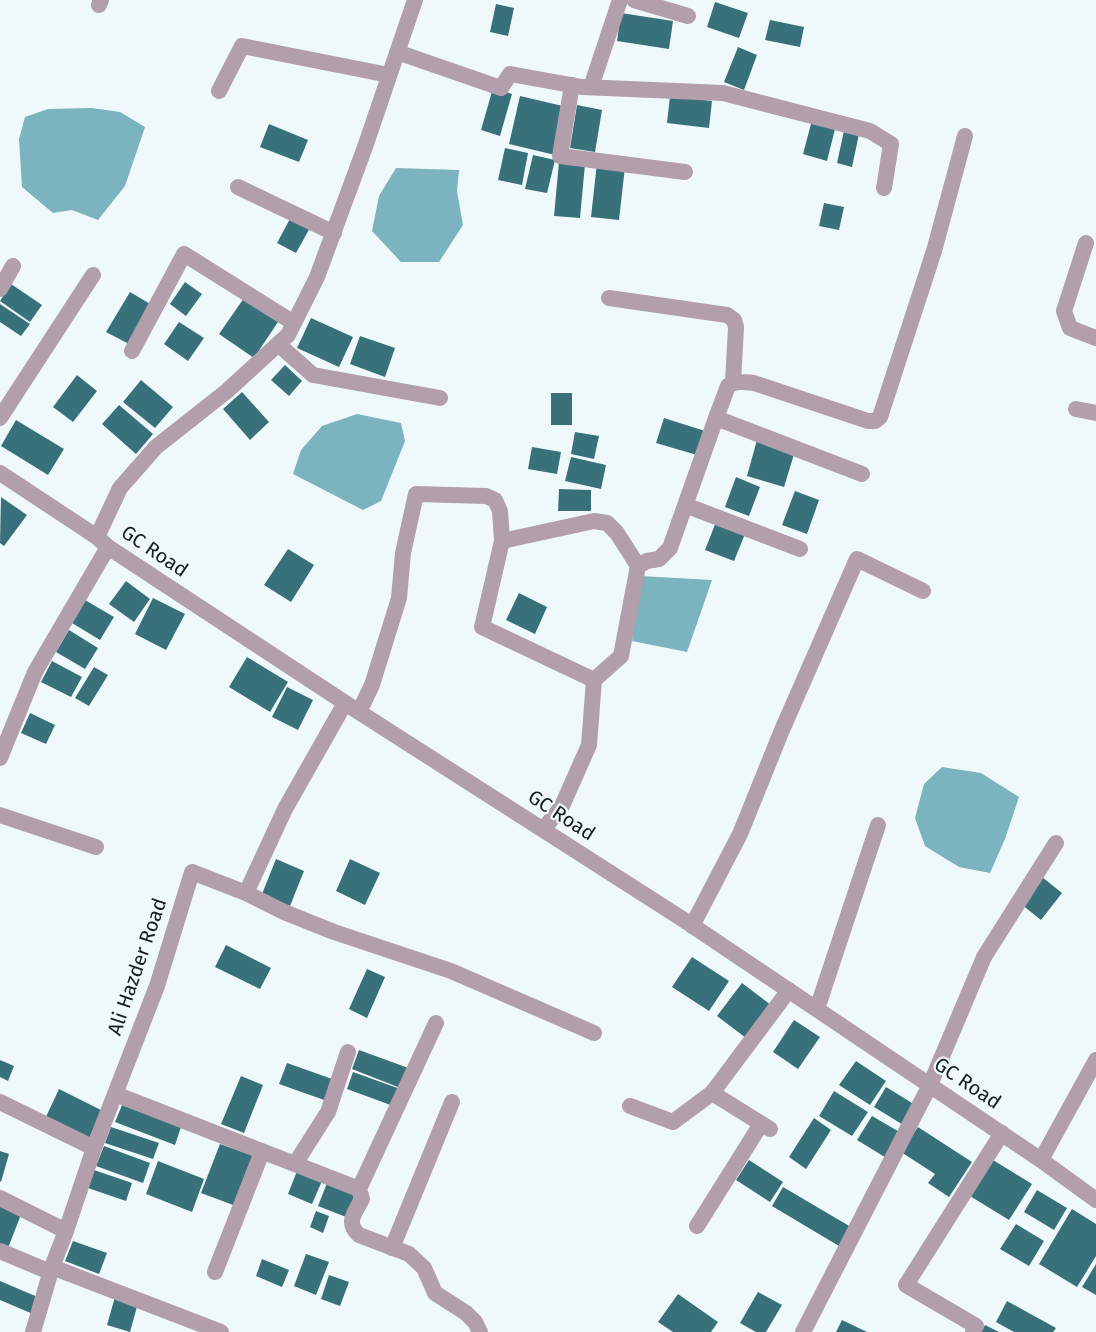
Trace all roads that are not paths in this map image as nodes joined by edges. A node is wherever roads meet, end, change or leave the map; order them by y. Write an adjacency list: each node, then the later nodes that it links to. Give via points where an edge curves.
1 (415, 0): 6 (street)
2 (620, 0): 9 (street)
3 (633, 0): 4 (street)
4 (663, 4): 5 (street)
5 (688, 16)
6 (397, 52): 7 (street); 8 (street, via 501,88 510,74)
7 (389, 75): 10 (street, via 242,46); 15 (street)
8 (572, 85): 9 (street); 12 (street, via 560,156)
9 (591, 87): 14 (street, via 723,93 870,131 891,144)
10 (219, 91)
11 (965, 136): 25 (street, via 934,251 880,417 868,421 754,383)
12 (685, 172)
13 (238, 187): 15 (street)
14 (884, 189)
15 (334, 233): 21 (street)
16 (1086, 243): 22 (street, via 1064,311 1070,328)
17 (13, 266): 19 (street)
18 (93, 275): 30 (street)
19 (0, 289)
20 (609, 298): 25 (street, via 727,315 736,327)
21 (294, 323): 23 (street); 24 (street, via 184,254)
22 (1096, 338)
23 (278, 344): 26 (street, via 313,375); 35 (street, via 227,391 156,447 120,488)
24 (132, 351)
25 (733, 383): 29 (street, via 728,386)
26 (440, 398)
27 (1076, 409): 28 (street)
28 (1096, 413)
29 (716, 417): 32 (street); 33 (street)
30 (0, 418)
31 (0, 473): 35 (street, GC Road)
32 (862, 474)
33 (685, 505): 36 (street); 37 (street, via 670,548 659,559)
34 (502, 541): 37 (street, via 594,521 607,523); 39 (street, via 482,627); 40 (street, via 495,500 486,496 416,494 403,553 399,598 372,685)
35 (102, 542): 40 (street, GC Road); 41 (street, via 35,672)
36 (800, 549)
37 (639, 566): 39 (street, via 621,656)
38 (923, 591): 48 (street, via 857,559 740,834)
39 (594, 680): 44 (street, via 589,745 562,806)
40 (352, 707): 44 (street, GC Road); 47 (street, via 285,808)
41 (0, 758)
42 (0, 815): 46 (street)
43 (878, 825): 50 (street)
44 (543, 830): 48 (street, GC Road)
45 (1056, 843): 55 (street, via 984,957)
46 (96, 848)
47 (246, 893): 52 (street, via 334,932 451,971); 57 (street, Ali Hazder Road, via 192,872 158,986)
48 (692, 926): 49 (street, GC Road)
49 (789, 990): 50 (street, GC Road); 56 (street)
50 (817, 1009): 55 (street, GC Road)
51 (436, 1023): 66 (street)
52 (594, 1033)
53 (348, 1052): 65 (street, via 328,1112)
54 (1096, 1060): 64 (street)
55 (930, 1085): 61 (street, GC Road); 78 (street)
56 (712, 1093): 60 (street, via 673,1122); 69 (street, via 766,1127)
57 (115, 1094): 62 (street, Ali Hazder Road); 63 (street)
58 (0, 1102): 62 (street)
59 (452, 1102): 71 (street)
60 (630, 1106)
61 (1002, 1133): 64 (street, GC Road); 79 (street, via 906,1285 976,1326)
62 (94, 1149): 70 (street, Ali Hazder Road)
63 (262, 1152): 65 (street); 74 (street)
64 (1041, 1160): 68 (street, GC Road)
65 (295, 1164): 66 (street)
66 (359, 1189): 71 (street, via 362,1199 351,1221 353,1229)
67 (0, 1198): 70 (street)
68 (1096, 1200)
69 (697, 1226)
70 (66, 1231): 73 (street, Ali Hazder Road)
71 (393, 1248): 77 (street, via 409,1254 424,1268 435,1293 466,1313)
72 (0, 1251): 73 (street)
73 (51, 1270): 75 (street, Ali Hazder Road); 76 (street)
74 (216, 1272)
75 (33, 1332)
76 (221, 1332)
77 (480, 1332)
78 (803, 1332)
79 (973, 1332)

